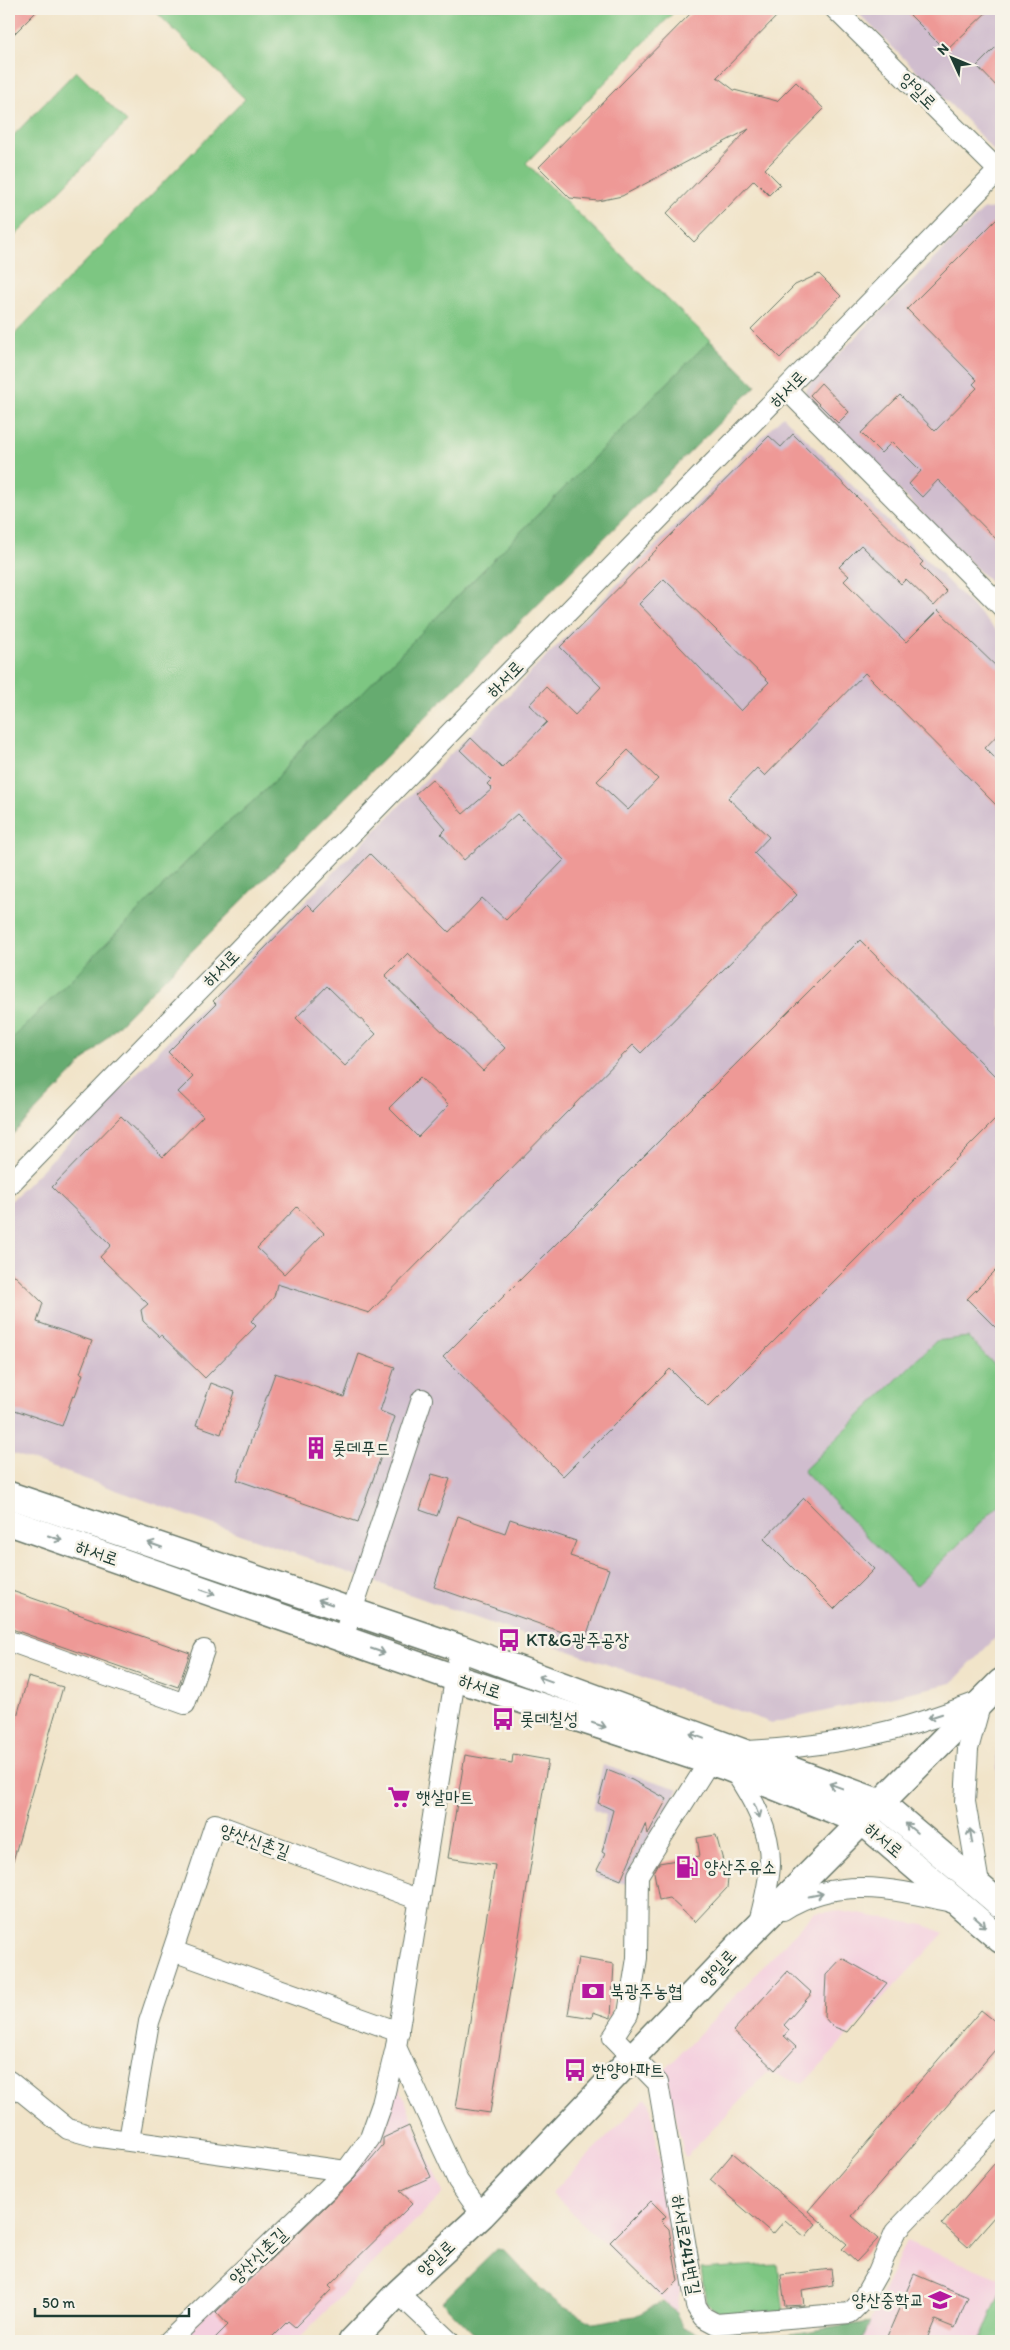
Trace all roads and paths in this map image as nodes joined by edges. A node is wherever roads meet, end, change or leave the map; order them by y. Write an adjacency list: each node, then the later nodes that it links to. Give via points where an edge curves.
1 (835, 9): 2 (street, 양일로)
2 (1000, 172): 3 (street, 하서로)
3 (787, 390): 4 (street); 5 (street, 하서로)
4 (1001, 606)
5 (9, 1185)
6 (422, 1399): 9 (street)
7 (9, 1495): 9 (main road, 하서로, one-way to 7)
8 (9, 1522): 10 (main road, 하서로, one-way to 10)
9 (352, 1611): 10 (street); 12 (main road, 하서로)
10 (343, 1638): 14 (main road, 하서로, one-way to 14)
11 (9, 1641): 13 (street, via 185,1704)
12 (460, 1648): 14 (street, 양산신촌길); 17 (main road, 하서로, one-way to 12)
13 (204, 1650)
14 (455, 1678): 17 (main road, 하서로, one-way to 17); 21 (street, 양산신촌길)
15 (1001, 1682): 16 (main road, 양일로)
16 (982, 1701): 17 (street, one-way to 17, via 906,1726); 18 (main road, 양일로); 20 (street, one-way to 16, via 965,1802 968,1749)
17 (728, 1761): 18 (main road, 하서로, one-way to 17); 19 (main road, 하서로); 24 (street, one-way to 24, via 750,1794 767,1840 770,1864); 28 (street, 하서로241번길, via 638,1875 638,1958 628,2014 613,2037)
18 (881, 1803): 19 (main road, 양일로); 20 (main road, 하서로, one-way to 18)
19 (863, 1822): 22 (main road, 하서로); 24 (main road, 양일로)
20 (979, 1884): 23 (main road, 하서로)
21 (420, 1900): 26 (street, 양산신촌길, via 214,1824); 27 (street, 양산신촌길)
22 (960, 1904): 24 (street, one-way to 22, via 802,1898 865,1886 901,1890); 25 (main road, 하서로, one-way to 25)
23 (1001, 1904)
24 (758, 1926): 28 (main road, 양일로)
25 (1001, 1940)
26 (172, 1951): 27 (street); 31 (street, 양산신촌길, via 149,2022)
27 (398, 2040): 32 (street, 양산신촌길, via 370,2138); 33 (street, via 458,2181)
28 (634, 2057): 30 (street, 하서로241번길, via 658,2083 696,2306 703,2317 716,2324 850,2312 866,2294 896,2232); 33 (main road, 양일로)
29 (9, 2082): 31 (street, via 68,2129 93,2136)
30 (1001, 2120)
31 (130, 2140): 32 (street)
32 (346, 2171): 35 (street, 양산신촌길)
33 (482, 2215): 34 (main road, 양일로)
34 (398, 2293): 36 (main road, 양일로); 37 (street)
35 (169, 2341)
36 (352, 2341)
37 (449, 2341)

